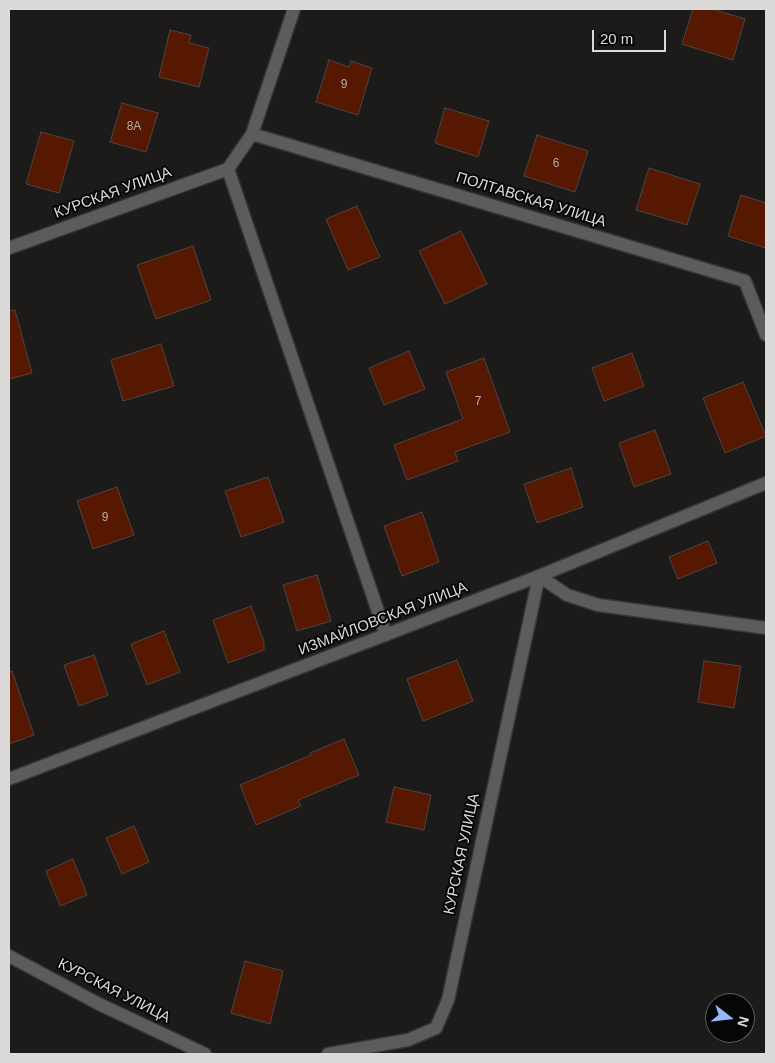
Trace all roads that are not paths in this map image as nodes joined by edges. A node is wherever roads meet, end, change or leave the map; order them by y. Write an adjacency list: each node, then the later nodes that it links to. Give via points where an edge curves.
1 (294, 9): 2 (street)
2 (252, 134): 3 (street); 5 (street, ПОЛТАВСКАЯ УЛИЦА, via 744,281)
3 (228, 169): 4 (street, КУРСКАЯ УЛИЦА); 9 (street)
4 (9, 248)
5 (766, 335)
6 (766, 483): 7 (street, ИЗМАЙЛОВСКАЯ УЛИЦА)
7 (539, 576): 8 (street, via 567,595 598,605); 9 (street, ИЗМАЙЛОВСКАЯ УЛИЦА); 13 (street, КУРСКАЯ УЛИЦА, via 448,1000 436,1028 408,1040)
8 (766, 628)
9 (386, 635): 10 (street, ИЗМАЙЛОВСКАЯ УЛИЦА)
10 (9, 779)
11 (9, 956): 12 (street, КУРСКАЯ УЛИЦА, via 99,1004)
12 (205, 1054)
13 (328, 1054)

